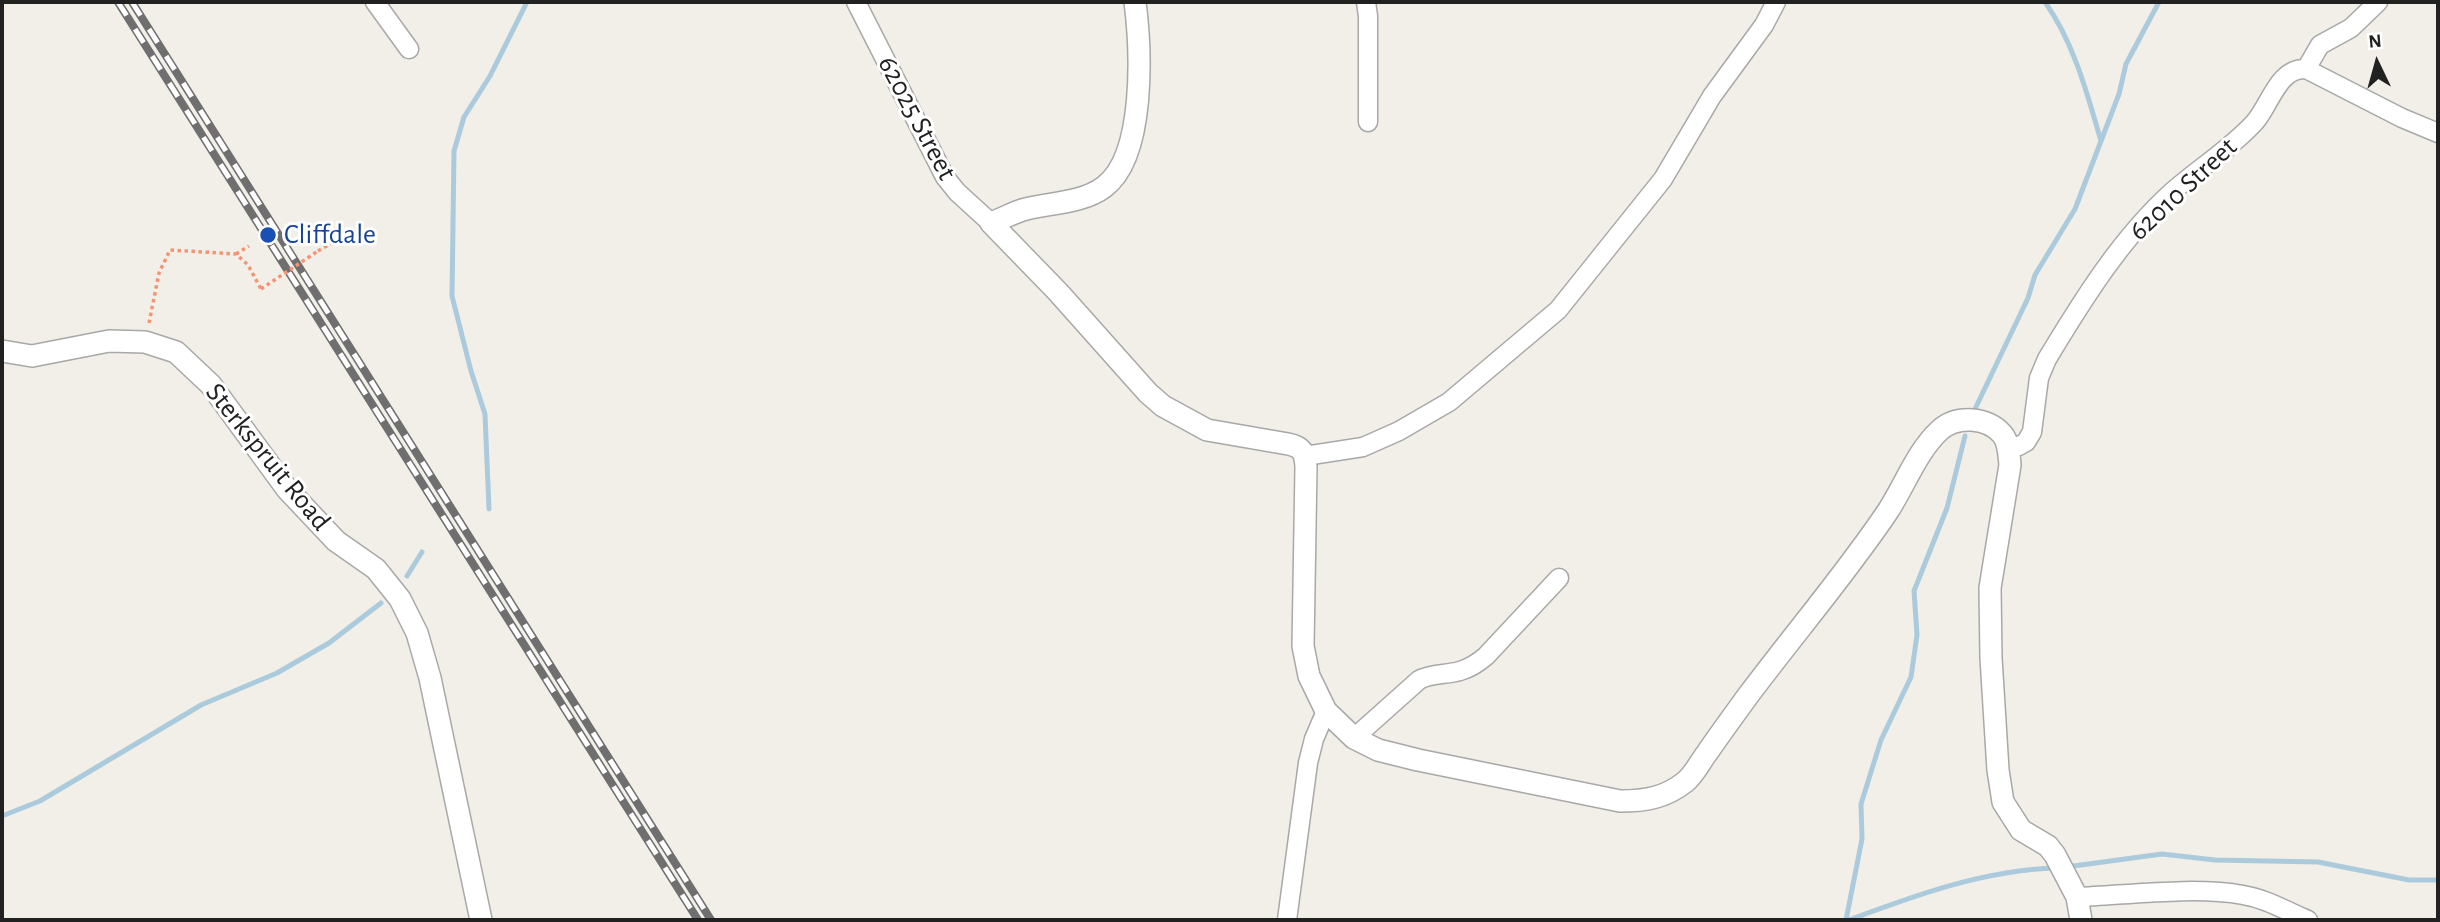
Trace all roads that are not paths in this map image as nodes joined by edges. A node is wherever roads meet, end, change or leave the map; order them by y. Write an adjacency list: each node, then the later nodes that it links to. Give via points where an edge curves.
1 (375, 2): 7 (street)
2 (856, 2): 11 (street, 62025 Street, via 945,177)
3 (1135, 2): 11 (street, via 1137,116 1123,165 1103,187 1068,202 1024,209)
4 (1366, 2): 9 (street)
5 (1776, 2): 14 (street, via 1662,179 1558,310 1439,408 1363,447)
6 (2378, 2): 8 (street, 62010 Street, via 2351,28 2320,46)
7 (409, 49)
8 (2306, 69): 10 (street); 13 (street, 62010 Street, via 2289,72 2253,124 2171,193 2130,237 2047,359 2039,378 2032,432 2026,442)
9 (1368, 122)
10 (2438, 133)
11 (991, 223): 14 (street, 62025 Street, via 1163,406 1207,429 1298,446)
12 (2, 351): 19 (street, Sterkspruit Road, via 32,356 109,341 145,342 176,352 211,385 287,489 336,541 376,569 400,599 417,632)
13 (2008, 446): 17 (street, via 2003,435 1978,420 1959,421 1941,429 1926,445 1889,510 1687,781 1667,794 1620,802 1418,760 1378,750); 18 (street, via 2007,489 1990,588 1998,770 2003,802 2013,819 2021,830 2048,846)
14 (1305, 456): 16 (street, via 1303,646 1309,676)
15 (1559, 578): 17 (street, via 1474,666 1419,680)
16 (1326, 710): 17 (street); 20 (street, via 1308,763)
17 (1354, 738)
18 (2077, 897): 21 (street); 22 (street, via 2243,894)
19 (481, 920)
20 (1287, 920)
21 (2081, 920)
22 (2308, 920)

